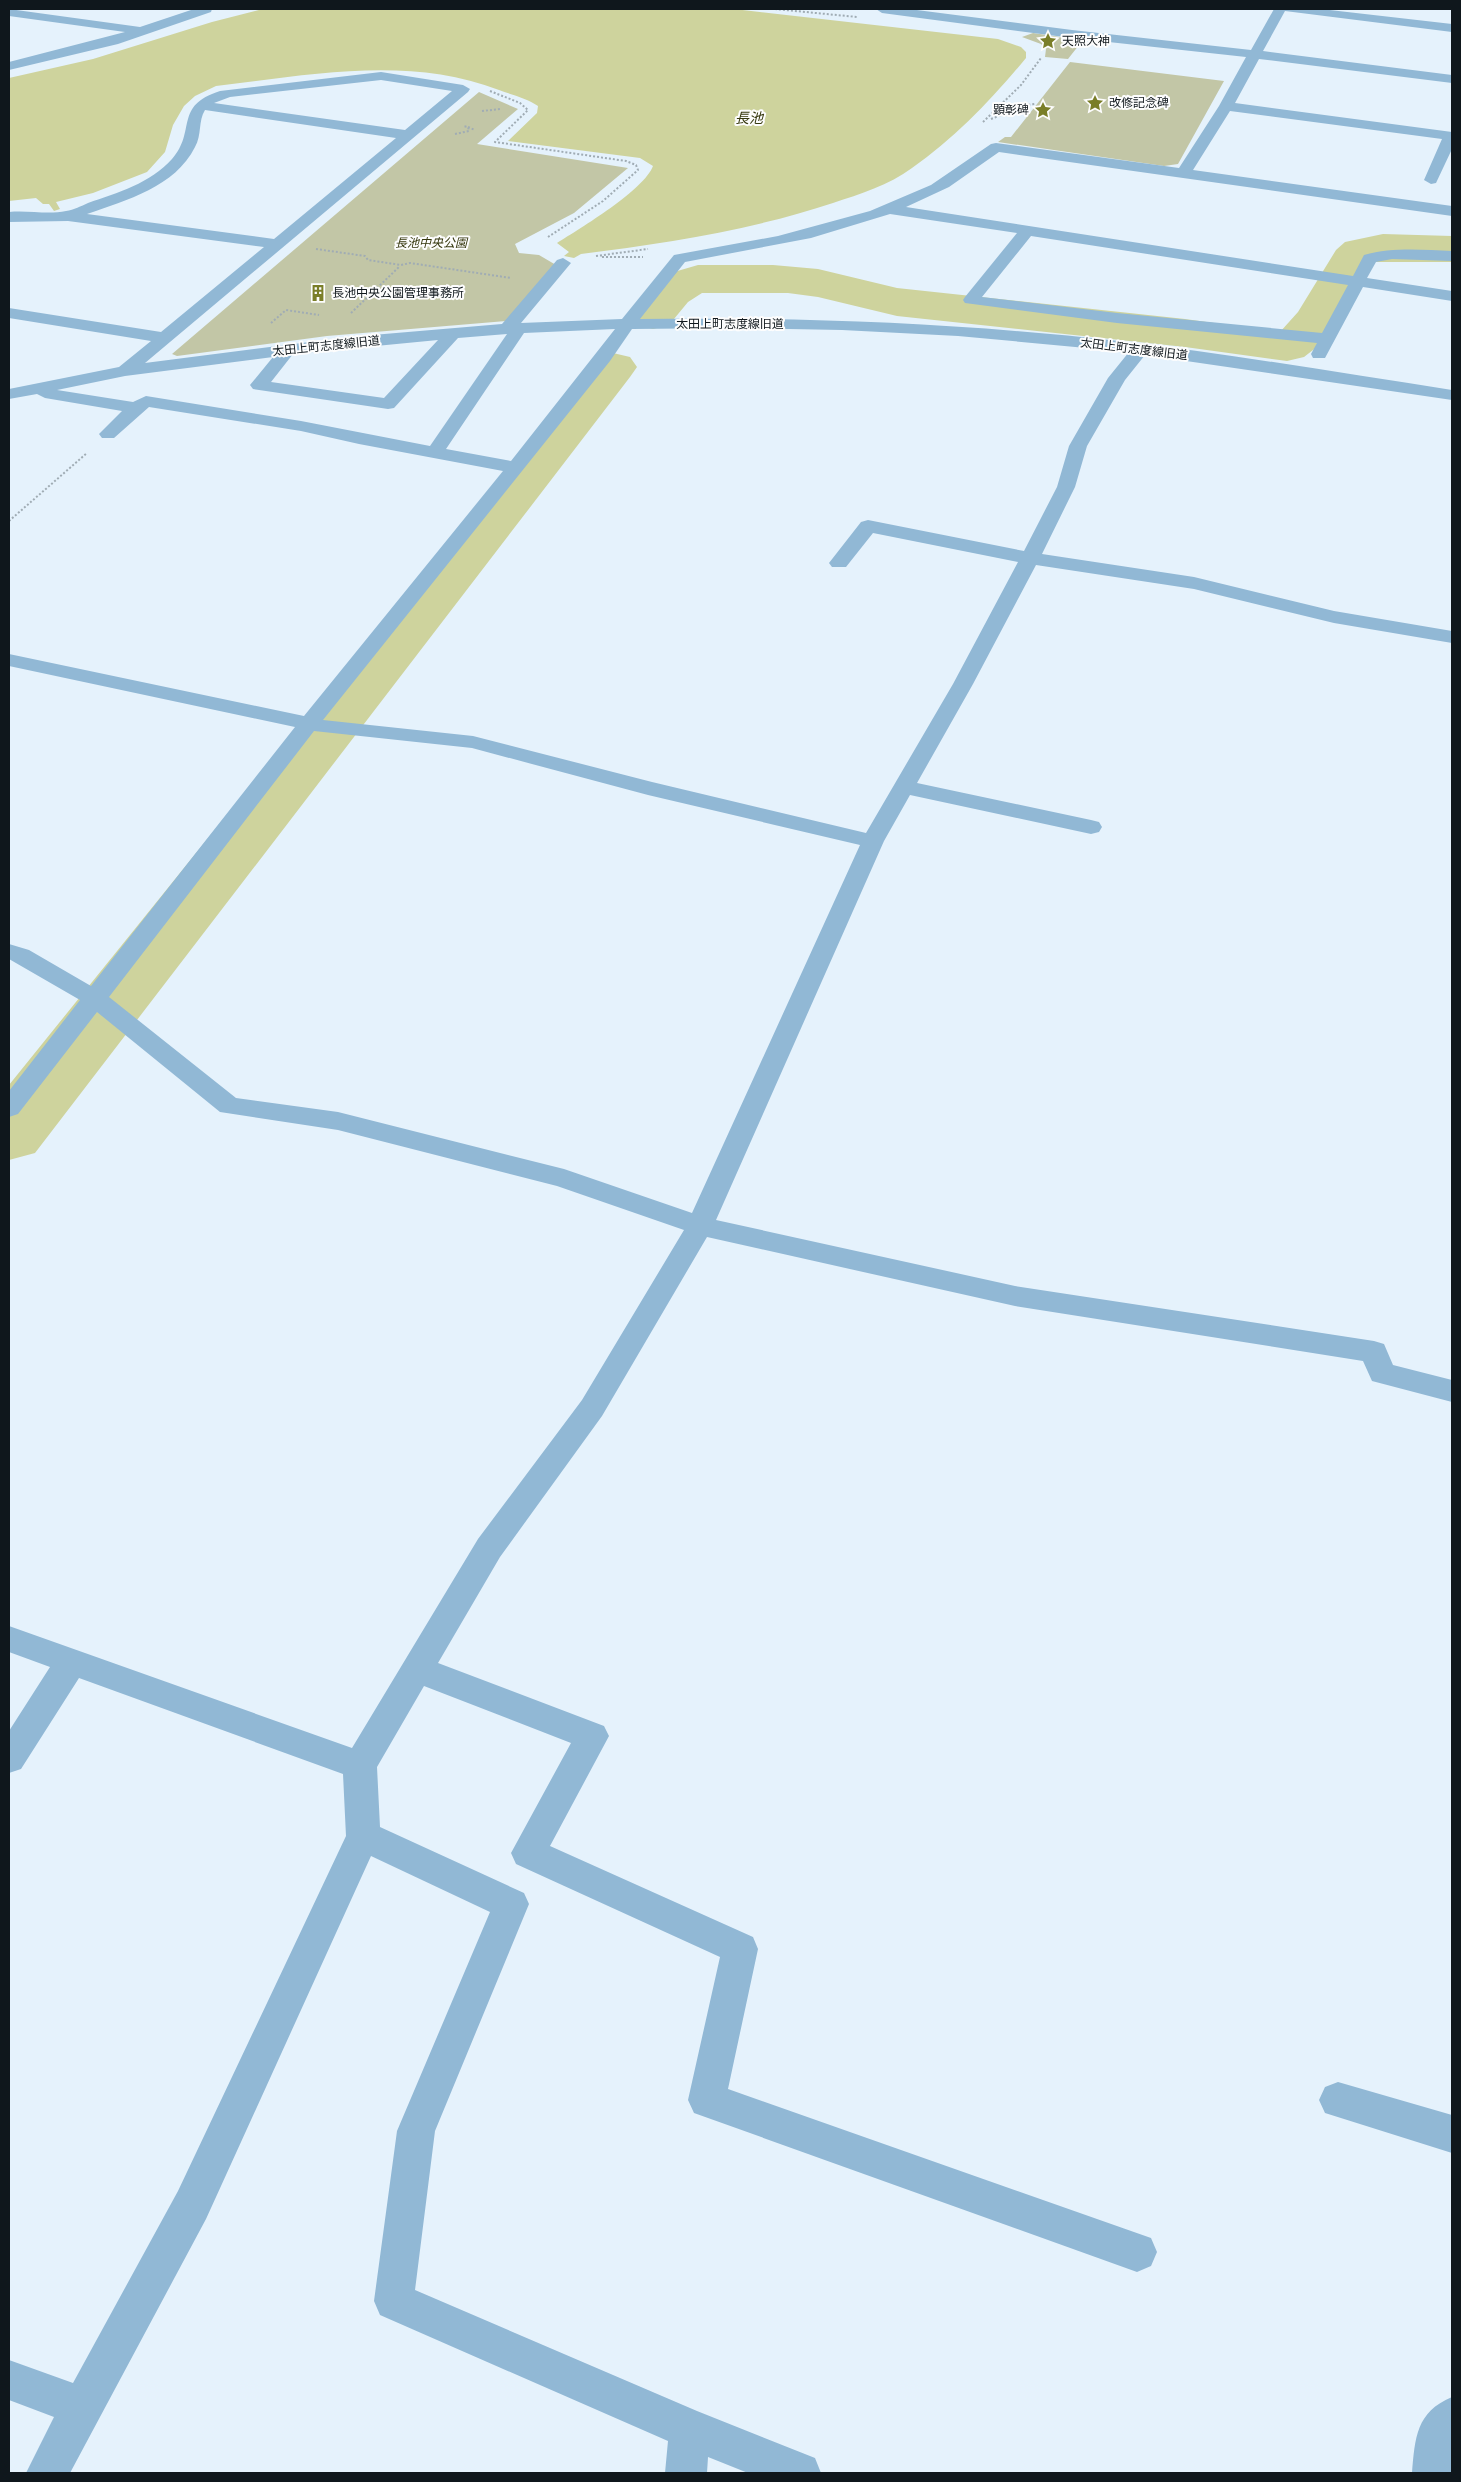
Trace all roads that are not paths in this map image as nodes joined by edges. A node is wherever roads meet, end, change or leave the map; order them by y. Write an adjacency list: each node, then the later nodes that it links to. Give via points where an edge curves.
1 (206, 9): 9 (street)
2 (882, 9): 10 (street)
3 (1280, 9): 10 (street)
4 (1290, 9): 8 (street)
5 (9, 12): 7 (street)
6 (104, 14): 7 (street)
7 (88, 24): 9 (street)
8 (1452, 28)
9 (141, 31): 11 (street, via 76,51)
10 (1254, 54): 12 (street); 14 (street)
11 (9, 66)
12 (1452, 79)
13 (202, 106): 15 (street); 15 (street, via 216,96 230,93 366,76 407,78 463,89); 21 (street, via 195,116 191,142 167,172 122,195)
14 (1226, 106): 16 (street); 17 (street)
15 (407, 135): 24 (street)
16 (1451, 136): 18 (street)
17 (1183, 174): 19 (street, via 996,147 937,188); 20 (street)
18 (1430, 180)
19 (886, 208): 23 (street); 30 (street, via 765,245 680,258)
20 (1452, 211)
21 (68, 216): 22 (street); 24 (street)
22 (9, 217)
23 (1026, 232): 27 (street); 34 (street, via 971,300)
24 (276, 244): 33 (street)
25 (1452, 256): 27 (street, via 1380,255 1370,258)
26 (563, 263): 31 (street)
27 (1345, 280): 28 (street); 34 (street)
28 (1452, 296)
29 (9, 312): 33 (street)
30 (627, 324): 31 (street, 太田上町志度線旧道); 35 (street, 太田上町志度線旧道, via 842,325 958,331); 47 (street)
31 (513, 329): 32 (street, 太田上町志度線旧道); 46 (street)
32 (453, 334): 36 (street, 太田上町志度線旧道, via 349,342); 39 (street, via 397,405)
33 (165, 338): 37 (street)
34 (1312, 338): 38 (street)
35 (1141, 349): 38 (street, 太田上町志度線旧道); 48 (street, via 1117,378 1078,446 1066,487)
36 (287, 351): 37 (street, 太田上町志度線旧道); 39 (street)
37 (125, 371): 40 (street, 太田上町志度線旧道)
38 (1309, 373): 42 (street, 太田上町志度線旧道)
39 (260, 385): 43 (street)
40 (29, 390): 41 (street, 太田上町志度線旧道); 44 (street)
41 (9, 394)
42 (1452, 395)
43 (246, 399)
44 (136, 408): 45 (street); 46 (street, via 146,401 283,422)
45 (108, 434)
46 (435, 452): 47 (street)
47 (514, 467): 52 (street)
48 (1029, 558): 49 (street, via 868,526); 50 (street, via 1194,583 1334,617); 53 (street)
49 (839, 563)
50 (1452, 637)
51 (9, 660): 52 (street)
52 (314, 725): 55 (street, via 473,742 648,788); 57 (street)
53 (904, 787): 54 (street); 55 (street)
54 (1091, 827)
55 (873, 841): 59 (street)
56 (9, 951): 57 (street)
57 (96, 999): 58 (street); 59 (street, via 229,1106 338,1120 564,1178)
58 (9, 1108)
59 (700, 1226): 60 (street, via 1016,1296 1374,1352 1382,1373); 63 (street, via 592,1408 489,1548)
60 (1452, 1390)
61 (9, 1640): 62 (street)
62 (71, 1662): 64 (street); 65 (street)
63 (417, 1669): 65 (street); 69 (street, via 592,1736 528,1853 740,1949 707,2100)
64 (9, 1759)
65 (360, 1765): 66 (street)
66 (363, 1836): 71 (street, via 192,2205); 73 (street, via 511,1904 416,2131 394,2301)
67 (1338, 2100): 68 (street)
68 (1452, 2134)
69 (1137, 2252)
70 (9, 2380): 71 (street)
71 (82, 2408): 74 (street)
72 (1452, 2418): 77 (street, via 1438,2433)
73 (690, 2429): 75 (street); 76 (street)
74 (47, 2473)
75 (686, 2473)
76 (800, 2473)
77 (1433, 2473)

